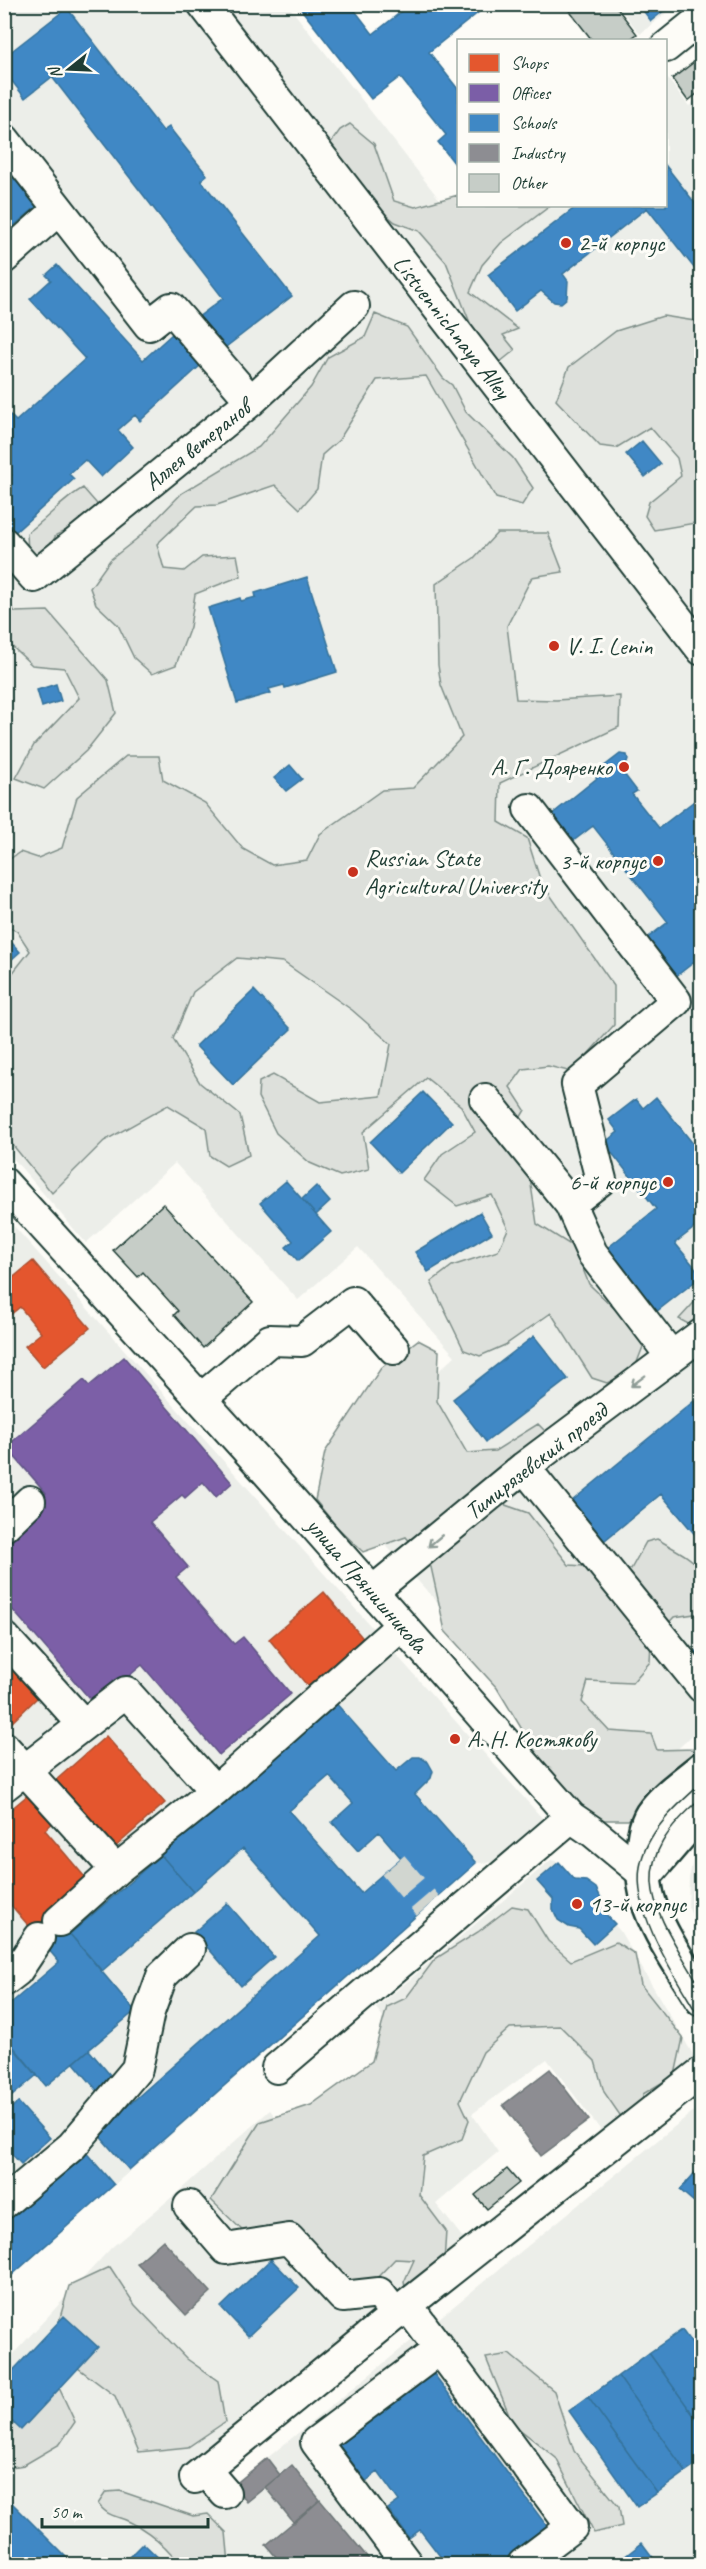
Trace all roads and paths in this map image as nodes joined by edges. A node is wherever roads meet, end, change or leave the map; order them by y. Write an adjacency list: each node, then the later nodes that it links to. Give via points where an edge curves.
1 (203, 4): 10 (street, Listvennichnaya Alley)
2 (702, 18): 3 (street)
3 (667, 46)
4 (4, 139): 5 (street)
5 (58, 210): 6 (street); 8 (street, via 149,325 171,308)
6 (4, 258)
7 (354, 306): 8 (street, Аллея ветеранов)
8 (252, 400): 9 (street, Аллея ветеранов, via 34,577)
9 (4, 543)
10 (702, 650)
11 (529, 809): 14 (street, via 676,1001 577,1085 601,1180)
12 (485, 1099): 14 (street)
13 (4, 1183): 18 (street, улица Прянишникова)
14 (570, 1204): 17 (street, via 592,1253)
15 (702, 1334): 17 (street, Тимирязевский проезд)
16 (394, 1349): 18 (street, via 353,1302 302,1341 270,1340)
17 (670, 1356): 19 (street, Тимирязевский проезд, one-way to 19)
18 (201, 1399): 22 (street, улица Прянишникова)
19 (524, 1467): 22 (street, Тимирязевский проезд, one-way to 22); 25 (street)
20 (30, 1501): 21 (street)
21 (4, 1526)
22 (373, 1592): 23 (street, улица Прянишникова)
23 (402, 1625): 30 (street); 33 (street, улица Прянишникова)
24 (4, 1637): 26 (street)
25 (702, 1687)
26 (83, 1724): 29 (street); 30 (street, via 126,1692)
27 (4, 1747): 29 (street)
28 (702, 1769): 35 (main road, via 653,1813 644,1832)
29 (15, 1777): 34 (street)
30 (214, 1791): 34 (street)
31 (702, 1791): 35 (street, via 664,1826 650,1853)
32 (702, 1813): 35 (main road)
33 (571, 1817): 35 (street, улица Прянишникова); 39 (street, via 437,1916)
34 (116, 1870): 37 (street, via 49,1929 17,1971)
35 (645, 1875): 38 (main road, via 650,1905 662,1932)
36 (190, 1949): 41 (street, via 162,1976 149,2012 137,2068 72,2146)
37 (4, 1981)
38 (702, 1999)
39 (277, 2068)
40 (702, 2072): 43 (street)
41 (4, 2203)
42 (189, 2206): 43 (street, via 226,2249 289,2239 343,2297 379,2293)
43 (401, 2310): 44 (street); 45 (street, via 200,2474)
44 (440, 2349): 46 (street, via 315,2442); 47 (street, via 572,2527)
45 (225, 2493)
46 (407, 2565)
47 (523, 2565)

